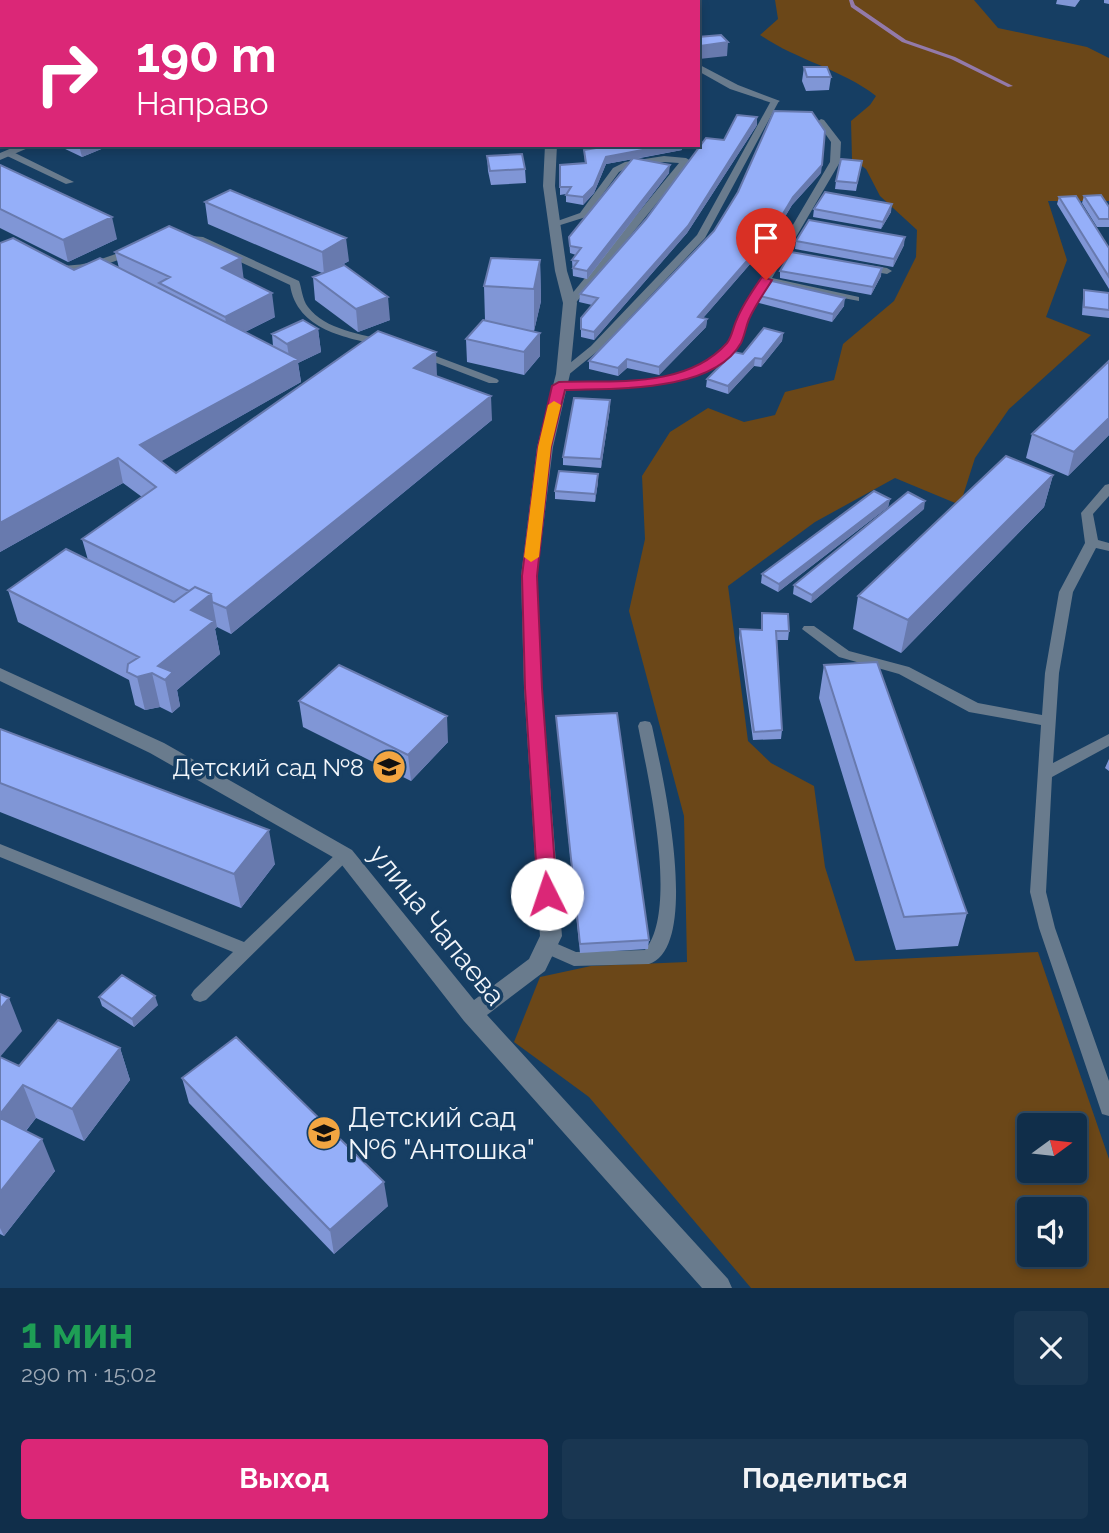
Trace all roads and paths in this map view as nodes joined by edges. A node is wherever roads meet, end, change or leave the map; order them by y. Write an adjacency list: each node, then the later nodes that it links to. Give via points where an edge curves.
1 (700, 68): 2 (street, via 734,87)
2 (775, 101): 22 (lane, via 701,236)
3 (821, 122): 8 (lane, via 836,142 835,162 825,193)
4 (24, 147): 6 (street)
5 (551, 147): 10 (street)
6 (4, 155): 7 (lane)
7 (69, 182)
8 (802, 219): 9 (lane); 13 (lane)
9 (815, 222)
10 (554, 224): 20 (street); 20 (lane, via 583,215 616,170 625,165 686,161)
11 (163, 242): 21 (lane, via 199,239 295,283 295,296 305,311 337,332 435,357)
12 (151, 245): 15 (lane, via 70,269 61,270)
13 (782, 252): 14 (lane); 18 (lane)
14 (795, 255)
15 (40, 259)
16 (848, 264): 17 (lane)
17 (887, 271)
18 (766, 280): 19 (lane); 22 (lane, via 743,318 735,343 714,362 685,377 642,383)
19 (855, 299)
20 (570, 303): 22 (street)
21 (493, 380)
22 (561, 380): 34 (street, via 545,447 529,576 551,936)
23 (1109, 488): 24 (lane, via 1087,513)
24 (1092, 543): 25 (lane); 28 (lane, via 1066,592)
25 (1109, 547)
26 (809, 629): 28 (lane, via 844,654 904,670 974,708)
27 (0, 674): 33 (street, улица Чапаева, via 157,748)
28 (1049, 720): 31 (lane)
29 (645, 726): 34 (lane, via 665,825 668,929 656,953 649,957 574,959)
30 (1109, 739): 31 (lane)
31 (1045, 774): 38 (lane, via 1038,892)
32 (0, 850): 35 (lane)
33 (345, 855): 35 (lane); 37 (street, улица Чапаева)
34 (546, 946): 37 (street, via 537,965)
35 (246, 950): 36 (lane)
36 (200, 995)
37 (472, 1014): 39 (street, улица Чапаева)
38 (1109, 1108)
39 (719, 1288)

